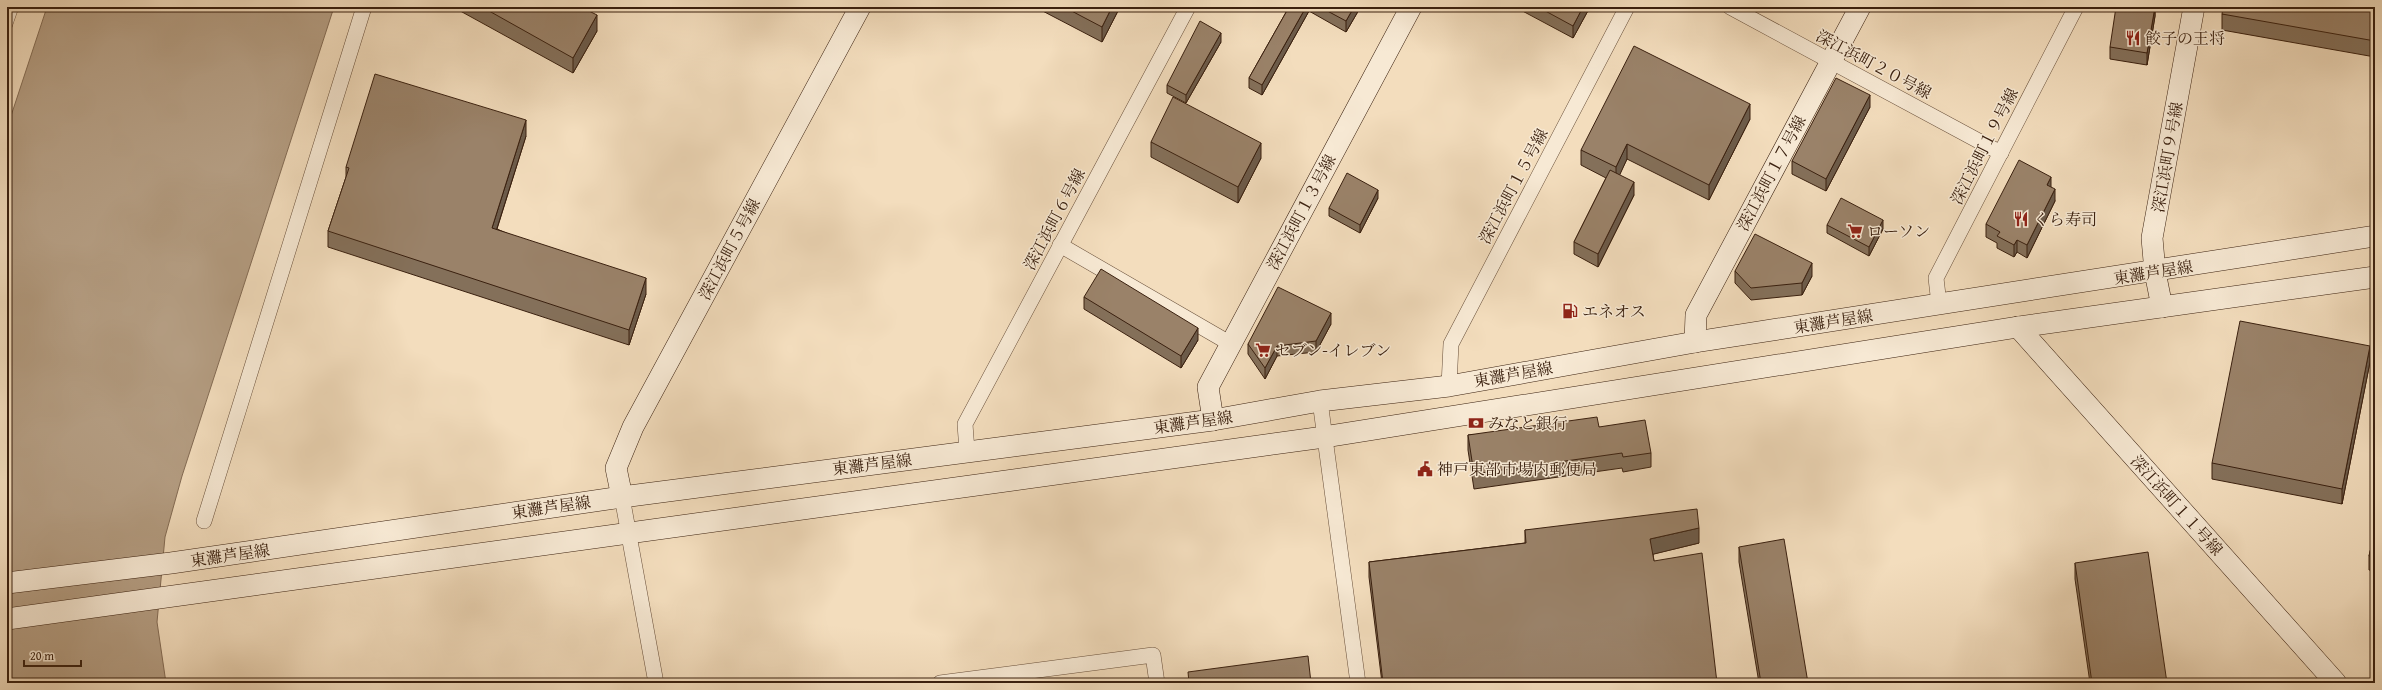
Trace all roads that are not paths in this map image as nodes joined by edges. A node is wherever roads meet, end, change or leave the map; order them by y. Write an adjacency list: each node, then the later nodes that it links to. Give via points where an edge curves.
1 (15, 7): 11 (lane)
2 (364, 7): 29 (street)
3 (860, 7): 28 (main road, 深江浜町５号線, via 633,427 616,468)
4 (1188, 7): 15 (street, 深江浜町６号線)
5 (1411, 7): 22 (main road, 深江浜町１３号線)
6 (1627, 7): 23 (street, 深江浜町１５号線, via 1451,344)
7 (1730, 7): 12 (street, 深江浜町２０号線)
8 (1860, 7): 12 (main road, 深江浜町１７号線)
9 (2076, 7): 13 (street, 深江浜町１９号線)
10 (2194, 7): 16 (main road, 深江浜町９号線, via 2152,238)
11 (7, 30)
12 (1831, 61): 13 (street, 深江浜町２０号線); 21 (main road, 深江浜町１７号線, via 1696,315)
13 (2001, 153): 18 (street, 深江浜町１９号線, via 1936,278)
14 (2375, 236): 16 (main road, 東灘芦屋線)
15 (1060, 245): 22 (street); 27 (street, 深江浜町６号線, via 965,424)
16 (2155, 272): 18 (main road, 東灘芦屋線); 19 (main road, 深江浜町９号線)
17 (2375, 277): 19 (main road, 東灘芦屋線)
18 (1938, 304): 21 (main road, 東灘芦屋線)
19 (2162, 307): 20 (main road, 東灘芦屋線)
20 (2018, 328): 26 (main road, 東灘芦屋線); 37 (main road, 深江浜町１１号線)
21 (1696, 342): 23 (main road, 東灘芦屋線)
22 (1231, 344): 25 (main road, 深江浜町１３号線, via 1208,387)
23 (1449, 386): 24 (main road, 東灘芦屋線)
24 (1320, 401): 25 (main road, 東灘芦屋線); 26 (street)
25 (1213, 420): 27 (main road, 東灘芦屋線)
26 (1324, 436): 30 (main road, 東灘芦屋線); 36 (street)
27 (967, 451): 28 (main road, 東灘芦屋線)
28 (622, 497): 30 (street); 31 (main road, 東灘芦屋線, via 171,563)
29 (204, 521)
30 (629, 533): 32 (main road, 東灘芦屋線); 33 (street)
31 (7, 583)
32 (7, 619)
33 (656, 683)
34 (940, 683): 35 (street, via 1153,655)
35 (1157, 683)
36 (1358, 683)
37 (2336, 683)

